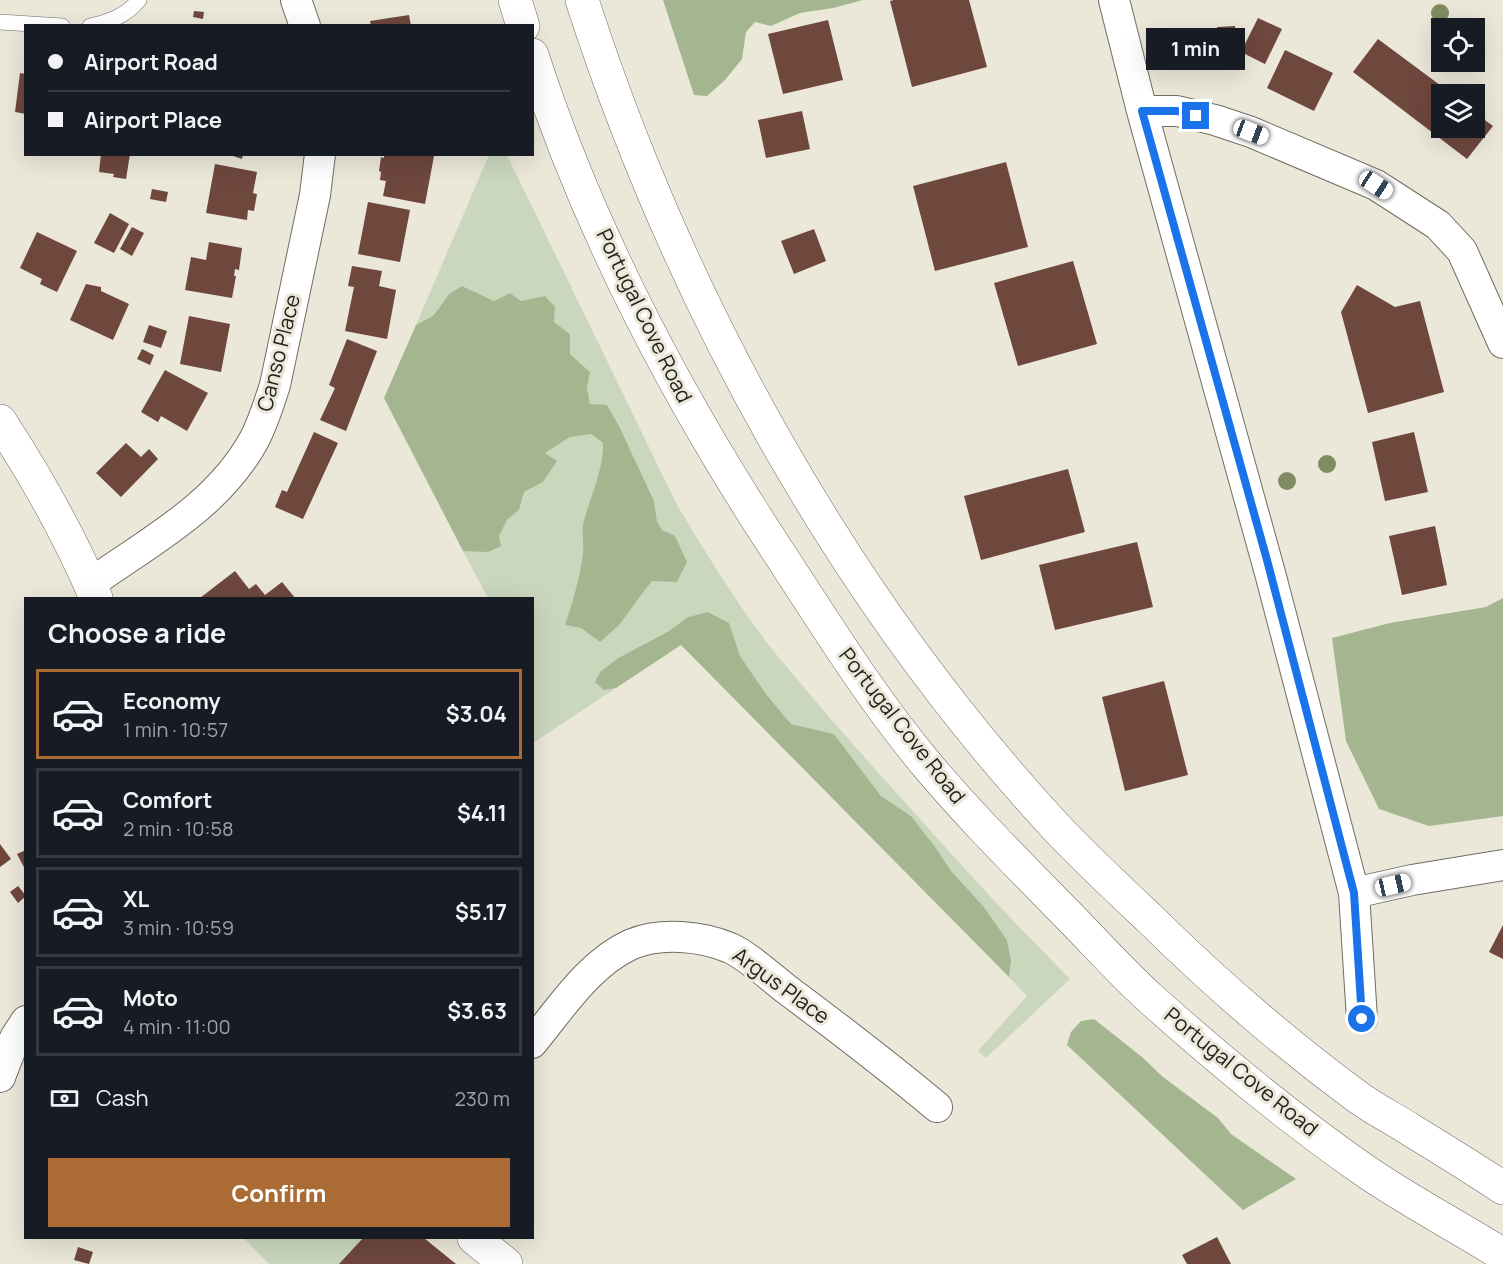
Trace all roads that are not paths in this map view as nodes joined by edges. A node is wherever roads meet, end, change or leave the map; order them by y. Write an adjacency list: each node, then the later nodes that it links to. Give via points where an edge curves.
1 (139, 0): 9 (lane, via 110,22)
2 (296, 0): 10 (street)
3 (515, 0): 11 (main road)
4 (582, 0): 12 (main road)
5 (593, 0): 12 (street)
6 (1114, 0): 14 (street)
7 (0, 22): 8 (lane)
8 (31, 24)
9 (100, 24)
10 (304, 24)
11 (522, 24)
12 (599, 52): 26 (main road, via 671,236 773,438 893,624 980,738 1055,826 1211,979 1361,1099)
13 (534, 60): 28 (main road, Portugal Cove Road, via 573,166 668,371 792,574 925,763 992,838 1149,997 1253,1086 1363,1170)
14 (1142, 111): 16 (street, via 1177,111 1215,120 1376,185 1438,225 1462,251); 20 (street)
15 (320, 156): 18 (street, Canso Place, via 275,385 254,440 238,466 200,507)
16 (1503, 343)
17 (0, 422): 18 (main road, via 61,521)
18 (93, 591)
19 (1503, 865): 20 (street)
20 (1354, 893): 21 (street)
21 (1362, 1019)
22 (24, 1024): 24 (street)
23 (534, 1041): 25 (street, Argus Place, via 578,986 604,962 633,944 662,937 697,938 732,949 876,1056)
24 (0, 1077)
25 (937, 1107)
26 (1503, 1188)
27 (475, 1239): 29 (main road)
28 (1503, 1255)
29 (506, 1264)

